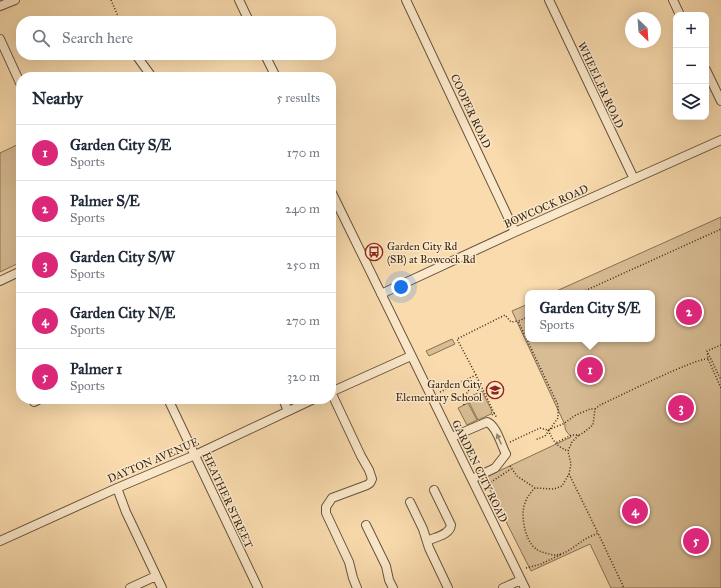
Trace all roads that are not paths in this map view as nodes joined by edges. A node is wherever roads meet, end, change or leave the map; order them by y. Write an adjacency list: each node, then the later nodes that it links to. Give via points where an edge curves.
1 (15, 0): 6 (street)
2 (239, 0): 8 (street)
3 (406, 0): 20 (street, COOPER ROAD)
4 (548, 0): 18 (street, WHEELER ROAD)
5 (673, 0): 7 (street)
6 (0, 6)
7 (679, 12)
8 (247, 16)
9 (0, 39): 14 (street)
10 (140, 60): 12 (street)
11 (268, 60): 13 (street)
12 (148, 72)
13 (274, 72)
14 (16, 74)
15 (709, 76): 16 (street)
16 (721, 101)
17 (721, 140): 18 (street, BOWCOCK ROAD)
18 (634, 179): 20 (street, BOWCOCK ROAD)
19 (336, 201): 23 (street, GARDEN CITY ROAD)
20 (515, 232): 23 (street, BOWCOCK ROAD)
21 (16, 273): 22 (street)
22 (0, 281)
23 (381, 294): 24 (street, GARDEN CITY ROAD)
24 (411, 356): 25 (street); 31 (street, GARDEN CITY ROAD)
25 (336, 390)
26 (336, 403): 45 (street, via 372,479 368,485 332,498 326,507 326,513 349,562)
27 (170, 404): 32 (street, HEATHER STREET)
28 (285, 404): 30 (street)
29 (303, 404): 30 (street, DAYTON AVENUE)
30 (288, 411): 32 (street, DAYTON AVENUE)
31 (452, 438): 33 (street, GARDEN CITY ROAD); 33 (street, one-way to 31, via 495,468 506,454 494,428 487,422)
32 (195, 455): 34 (street, DAYTON AVENUE); 44 (street, HEATHER STREET)
33 (472, 479): 41 (street, GARDEN CITY ROAD)
34 (117, 488): 38 (street, DAYTON AVENUE); 40 (street)
35 (434, 490): 39 (street, via 451,529)
36 (410, 502): 39 (street)
37 (366, 524): 46 (street, via 386,566 388,580)
38 (0, 541)
39 (427, 541): 47 (street)
40 (156, 576): 42 (street); 43 (street)
41 (521, 580): 48 (street); 49 (street, GARDEN CITY ROAD)
42 (130, 588)
43 (162, 588)
44 (258, 588)
45 (357, 588)
46 (393, 588)
47 (448, 588)
48 (503, 588)
49 (525, 588)

